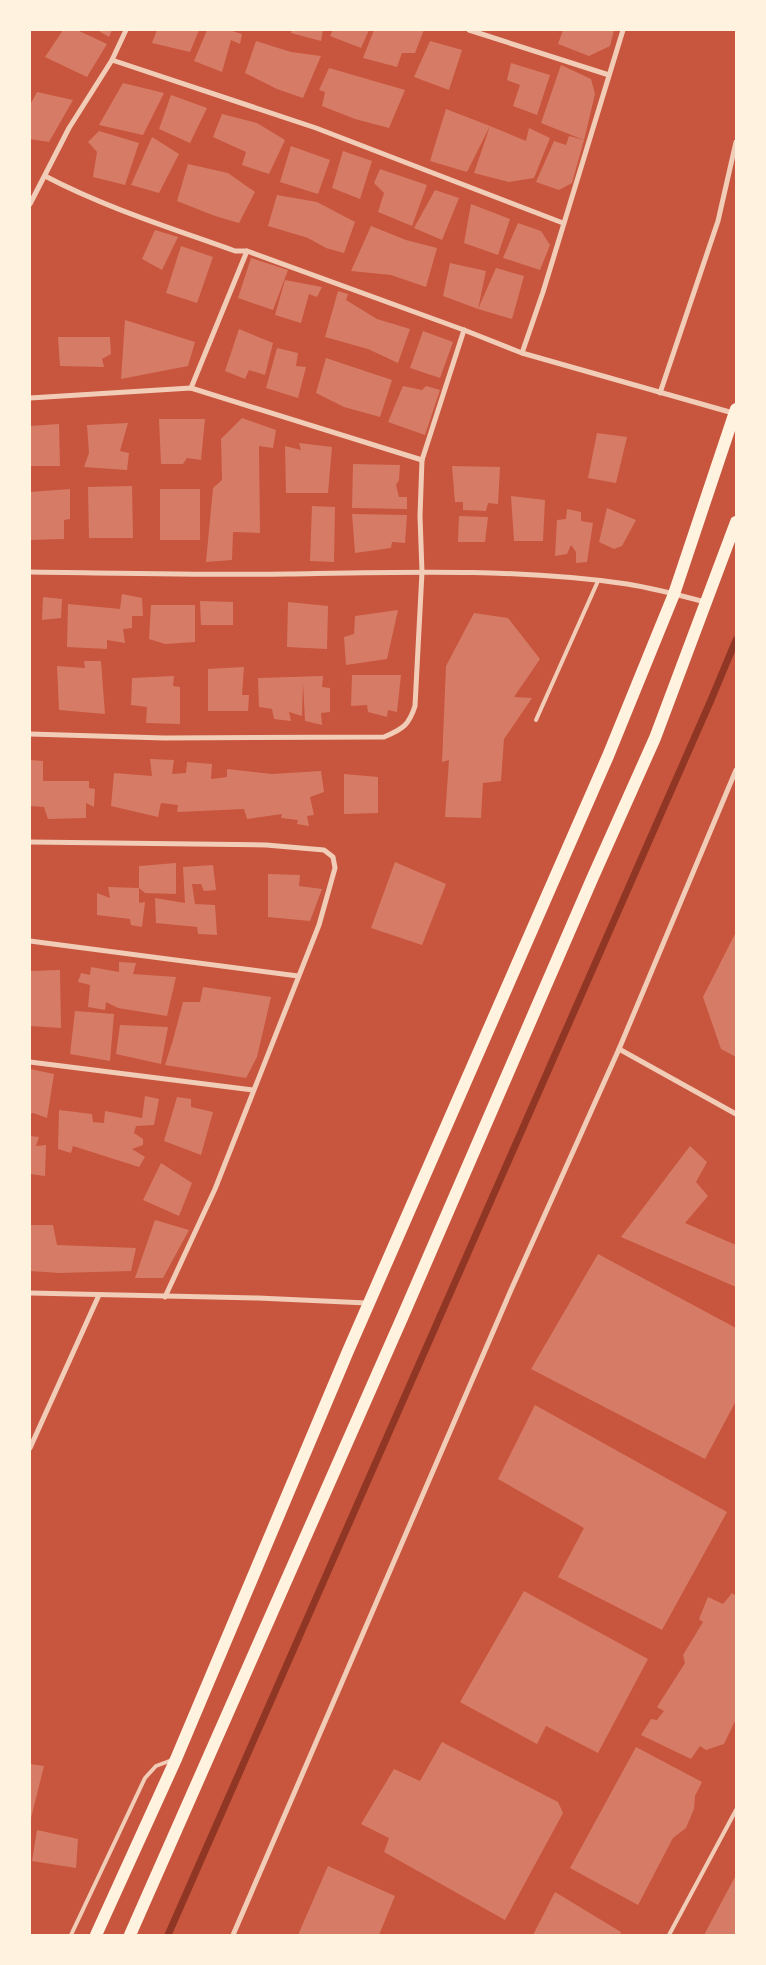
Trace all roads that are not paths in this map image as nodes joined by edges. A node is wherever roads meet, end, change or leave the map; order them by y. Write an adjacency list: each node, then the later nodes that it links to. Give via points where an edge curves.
1 (126, 30): 4 (street)
2 (469, 30): 5 (street)
3 (623, 30): 5 (street)
4 (112, 60): 7 (street, via 69,128); 9 (street, via 316,128)
5 (609, 75): 9 (street)
6 (736, 142): 14 (street, via 718,221)
7 (45, 176): 8 (street); 10 (street, via 125,212 235,251)
8 (30, 204)
9 (563, 223): 12 (street)
10 (247, 251): 11 (street); 13 (street)
11 (464, 330): 12 (street); 17 (street)
12 (522, 353): 14 (street)
13 (191, 388): 15 (street); 17 (street)
14 (660, 393): 16 (street)
15 (30, 398)
16 (735, 411): 22 (main road)
17 (422, 460): 20 (street)
18 (736, 522): 23 (main road)
19 (30, 572): 20 (street)
20 (422, 572): 21 (street); 25 (street, via 415,706 411,720 399,730 384,736 360,737 164,738)
21 (598, 580): 22 (street); 24 (lane)
22 (674, 594): 23 (street); 37 (main road, via 608,756)
23 (706, 602): 43 (main road, via 655,738)
24 (536, 720)
25 (30, 734)
26 (736, 770): 30 (street)
27 (30, 842): 29 (street, via 266,844 324,850 333,857 336,868 319,925)
28 (30, 941): 29 (street)
29 (298, 976): 32 (street)
30 (619, 1049): 33 (street); 44 (street, via 507,1299)
31 (30, 1062): 32 (street)
32 (253, 1090): 36 (street, via 215,1189)
33 (736, 1114)
34 (30, 1293): 35 (street)
35 (99, 1295): 36 (street); 38 (street)
36 (165, 1297): 37 (street)
37 (370, 1303): 39 (main road)
38 (30, 1448)
39 (176, 1759): 41 (lane, via 156,1766 146,1778); 42 (main road)
40 (736, 1810): 45 (lane)
41 (71, 1935)
42 (96, 1935)
43 (130, 1935)
44 (233, 1935)
45 (669, 1935)

